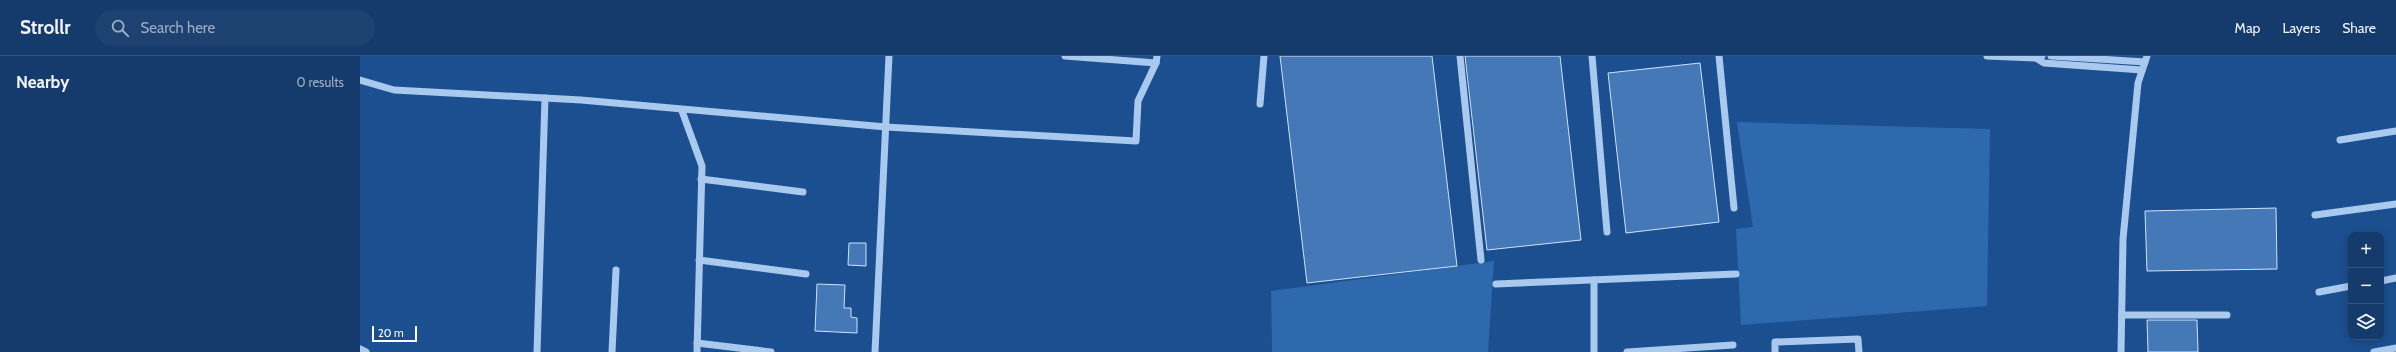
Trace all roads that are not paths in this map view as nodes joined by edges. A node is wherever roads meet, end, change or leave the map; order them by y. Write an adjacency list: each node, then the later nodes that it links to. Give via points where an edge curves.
1 (889, 56): 17 (street)
2 (1065, 56): 10 (street)
3 (1264, 56): 15 (street)
4 (1460, 56): 27 (street)
5 (1592, 56): 25 (street)
6 (1719, 56): 23 (street)
7 (1988, 56): 9 (street)
8 (2051, 56): 11 (street)
9 (2039, 57): 12 (street, via 2044,63)
10 (1156, 59): 17 (street, via 1138,101 1136,141)
11 (2146, 59): 12 (street)
12 (2142, 70): 37 (street, via 2138,83 2123,239)
13 (360, 80): 14 (street, via 394,90)
14 (545, 98): 16 (street); 44 (street)
15 (1260, 104)
16 (682, 110): 17 (street); 20 (street, via 702,166)
17 (886, 127): 48 (street)
18 (2396, 132): 19 (street)
19 (2340, 140)
20 (701, 178): 21 (street); 26 (street)
21 (803, 192)
22 (2396, 204): 24 (street)
23 (1734, 208)
24 (2315, 215)
25 (1608, 232)
26 (699, 260): 29 (street); 39 (street)
27 (1481, 260)
28 (616, 270): 45 (street)
29 (806, 274)
30 (1736, 274): 32 (street)
31 (2396, 278): 33 (street)
32 (1594, 280): 34 (street); 49 (street)
33 (2384, 280)
34 (1496, 284)
35 (2348, 287): 36 (street)
36 (2319, 292)
37 (2122, 315): 38 (street); 53 (street)
38 (2227, 315)
39 (697, 343): 46 (street); 47 (street)
40 (1733, 345): 50 (street)
41 (2396, 348): 54 (street)
42 (360, 349): 43 (street)
43 (366, 352)
44 (537, 352)
45 (612, 352)
46 (697, 352)
47 (771, 352)
48 (875, 352)
49 (1594, 352)
50 (1627, 352)
51 (1775, 352): 52 (street, via 1775,342 1858,339)
52 (1859, 352)
53 (2121, 352)
54 (2374, 352)

